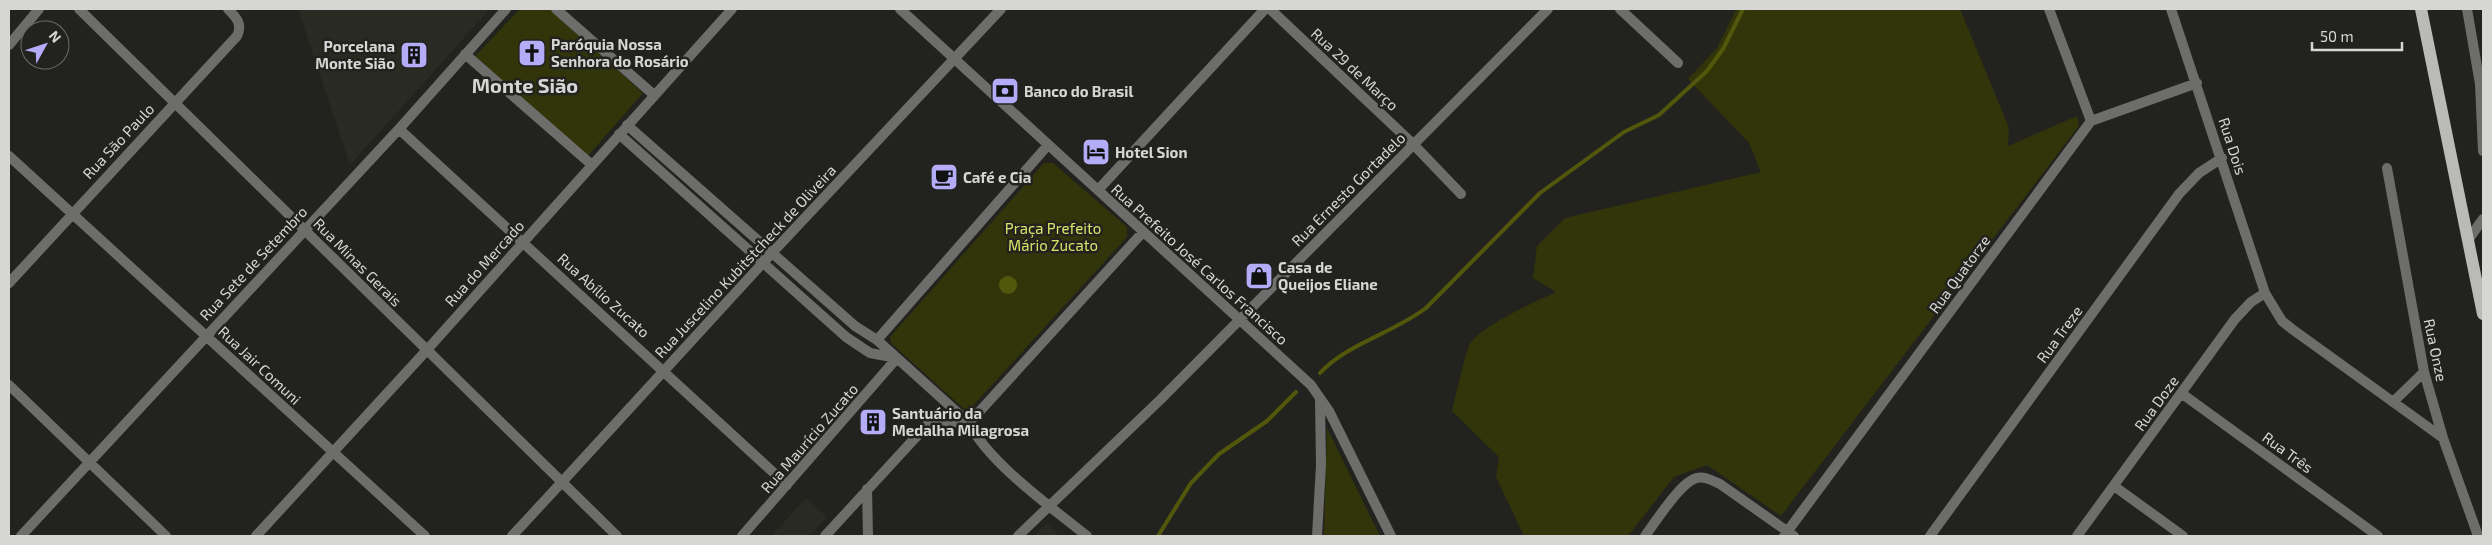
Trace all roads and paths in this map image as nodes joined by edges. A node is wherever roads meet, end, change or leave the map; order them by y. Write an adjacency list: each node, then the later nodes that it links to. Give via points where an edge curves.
1 (39, 9): 17 (street)
2 (79, 9): 23 (street, Rua Minas Gerais)
3 (228, 9): 23 (street, Rua São Paulo, via 240,27 237,36)
4 (506, 9): 18 (street, Rua Sete de Setembro)
5 (556, 9): 22 (street)
6 (732, 9): 22 (street, Rua do Mercado)
7 (900, 9): 19 (street, Rua Prefeito José Carlos Francisco)
8 (1001, 9): 19 (street, Rua Juscelino Kubitstcheck de Oliveira)
9 (1265, 9): 35 (street)
10 (1270, 9): 29 (street, Rua 29 de Março)
11 (1548, 9): 29 (street, Rua Ernesto Gortadelo)
12 (1620, 9): 20 (street)
13 (2049, 9): 24 (street)
14 (2171, 9): 21 (street, Rua Dois)
15 (2421, 9): 41 (main road)
16 (2467, 9): 30 (street, via 2480,84)
17 (9, 45)
18 (466, 54): 26 (street, Rua Sete de Setembro); 33 (street)
19 (955, 59): 28 (street, Rua Prefeito José Carlos Francisco); 43 (street, Rua Juscelino Kubitstcheck de Oliveira)
20 (1678, 63)
21 (2197, 83): 24 (street); 32 (street, Rua Dois)
22 (654, 94): 25 (street, Rua do Mercado)
23 (175, 103): 37 (street, Rua São Paulo); 39 (street, Rua Minas Gerais)
24 (2090, 121): 69 (street, Rua Quatorze)
25 (627, 125): 27 (street, Rua do Mercado); 43 (street)
26 (399, 128): 39 (street, Rua Sete de Setembro); 42 (street, Rua Abílio Zucato)
27 (619, 134): 33 (street, Rua do Mercado); 44 (street)
28 (1048, 145): 35 (street, Rua Prefeito José Carlos Francisco); 50 (street)
29 (1414, 145): 36 (street, Rua 29 de Março); 48 (street, Rua Ernesto Gortadelo)
30 (2483, 151)
31 (9, 156): 37 (street, Rua Jair Comuni)
32 (2222, 158): 46 (street, Rua Dois); 85 (street, Rua Treze, via 2194,177 2179,194)
33 (592, 165): 42 (street, Rua do Mercado)
34 (2387, 168): 54 (street, Rua Onze)
35 (1098, 190): 40 (street, Rua Prefeito José Carlos Francisco)
36 (1462, 194)
37 (71, 213): 45 (street, Rua São Paulo); 49 (street, Rua Jair Comuni)
38 (2483, 219): 41 (street)
39 (304, 230): 49 (street, Rua Sete de Setembro); 51 (street, Rua Minas Gerais)
40 (1143, 232): 48 (street, Rua Prefeito José Carlos Francisco); 59 (street)
41 (2468, 240): 47 (main road)
42 (523, 242): 51 (street, Rua do Mercado); 53 (street, Rua Abílio Zucato)
43 (772, 254): 44 (street, Rua Juscelino Kubitstcheck de Oliveira); 50 (street, via 854,326)
44 (764, 262): 52 (street, via 859,346 878,356); 53 (street, Rua Juscelino Kubitstcheck de Oliveira)
45 (9, 283)
46 (2265, 293): 56 (street, Rua Doze, via 2235,319); 58 (street, Rua Dois, via 2282,321)
47 (2483, 314)
48 (1239, 320): 57 (street, Rua Prefeito José Carlos Francisco, via 1311,385); 67 (street, Rua Ernesto Gortadelo)
49 (206, 335): 61 (street, Rua Jair Comuni); 62 (street, Rua Sete de Setembro)
50 (877, 340): 52 (street)
51 (426, 351): 61 (street, Rua do Mercado); 63 (street, Rua Minas Gerais)
52 (897, 358): 59 (street); 64 (street, Rua Maurício Zucato)
53 (664, 370): 63 (street, Rua Juscelino Kubitstcheck de Oliveira); 64 (street, Rua Abílio Zucato)
54 (2424, 372): 58 (street); 60 (street, Rua Onze)
55 (9, 386): 62 (street)
56 (2181, 393): 65 (street, Rua Doze); 88 (street, Rua Três)
57 (1320, 398): 82 (street); 83 (street, Rua Prefeito José Carlos Francisco)
58 (2393, 402): 60 (street, Rua Dois)
59 (969, 423): 66 (street, via 939,421 927,425); 67 (street, via 992,455)
60 (2443, 438): 70 (street, Rua Onze)
61 (334, 453): 73 (street, Rua do Mercado); 74 (street, Rua Jair Comuni)
62 (89, 463): 71 (street, Rua Sete de Setembro); 72 (street)
63 (562, 482): 75 (street, Rua Juscelino Kubitstcheck de Oliveira); 76 (street, Rua Minas Gerais)
64 (788, 485): 77 (street, Rua Maurício Zucato)
65 (2114, 486): 86 (street, Rua Doze); 87 (street)
66 (867, 489): 78 (street); 79 (street)
67 (1050, 505): 80 (street, Rua Ernesto Gortadelo); 81 (street)
68 (2483, 521): 70 (street)
69 (1789, 535): 84 (street, via 1720,484 1698,477 1681,489)
70 (2477, 535)
71 (21, 536)
72 (166, 536)
73 (256, 536)
74 (425, 536)
75 (512, 536)
76 (617, 536)
77 (742, 536)
78 (825, 536)
79 (868, 536)
80 (1018, 536)
81 (1087, 536)
82 (1317, 536)
83 (1391, 536)
84 (1645, 536)
85 (1930, 536)
86 (2077, 536)
87 (2182, 536)
88 (2378, 536)

